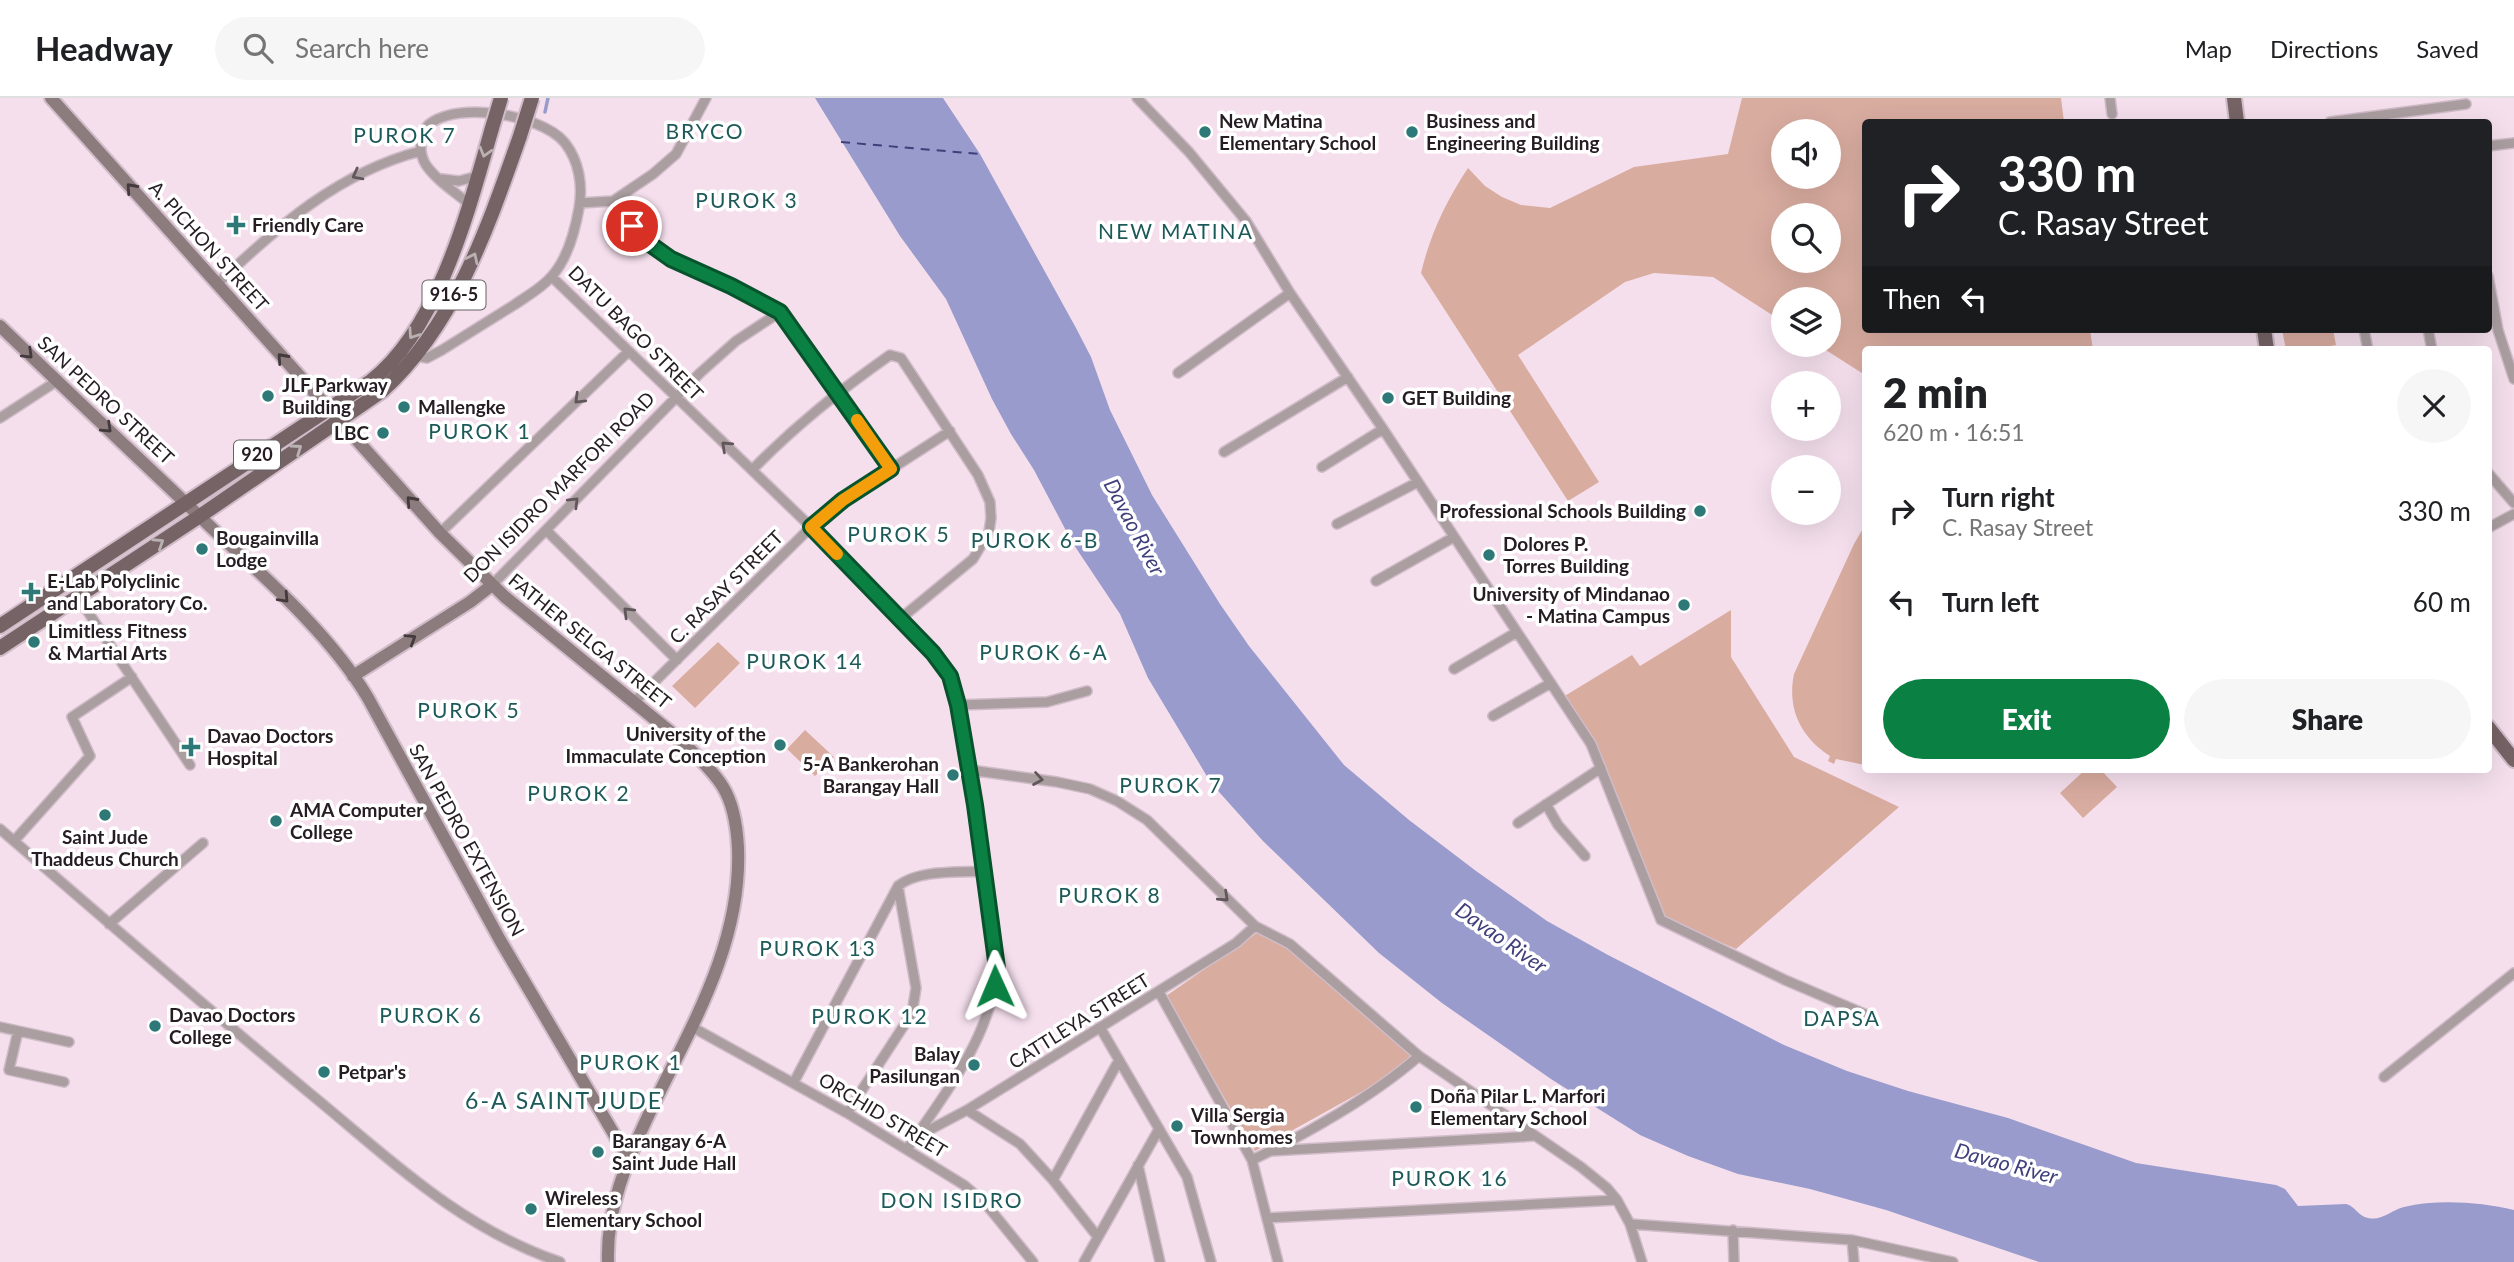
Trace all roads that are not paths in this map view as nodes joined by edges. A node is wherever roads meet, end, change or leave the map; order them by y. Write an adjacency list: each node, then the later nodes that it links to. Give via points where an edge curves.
1 (51, 98): 23 (main road, A. PICHON STREET, one-way to 1)
2 (501, 98): 17 (main road, 916-5, one-way to 17, bridge)
3 (532, 98): 29 (main road, 916-5, one-way to 3, bridge, via 485,234)
4 (706, 98): 19 (street, via 676,155)
5 (1137, 98): 24 (street, via 1227,196)
6 (2110, 98): 11 (street)
7 (2234, 98): 12 (main road)
8 (479, 102): 20 (street, DATU BAGO STREET, via 529,118 561,138 576,164)
9 (2466, 104): 13 (street)
10 (436, 110): 16 (street, via 424,127)
11 (2112, 114)
12 (2237, 119)
13 (2353, 119)
14 (2514, 143): 15 (street)
15 (2492, 146)
16 (421, 151): 18 (street); 23 (street, one-way to 23, via 388,160 345,181 292,217)
17 (478, 176): 18 (street); 21 (main road, 916-5)
18 (440, 179): 21 (street)
19 (612, 201): 20 (street); 26 (street, via 650,244 671,259)
20 (580, 203): 22 (street, DATU BAGO STREET, via 568,248)
21 (469, 204): 36 (main road, 916-5, one-way to 36, via 435,295 407,344 381,373)
22 (552, 277): 28 (street, DATU BAGO STREET); 29 (street, via 442,350 427,358)
23 (216, 284): 36 (main road, A. PICHON STREET, one-way to 23)
24 (1290, 293): 30 (street); 31 (street)
25 (2492, 298): 32 (street)
26 (780, 312): 34 (street); 35 (street, DON ISIDRO MARFORI ROAD, via 736,341)
27 (0, 326): 33 (main road, SAN PEDRO STREET, one-way to 33)
28 (628, 352): 35 (street, DATU BAGO STREET); 55 (street, one-way to 55)
29 (418, 356): 38 (main road, 916-5, via 382,391)
30 (1178, 373)
31 (1348, 377): 39 (street); 41 (street)
32 (2514, 379)
33 (57, 381): 37 (street); 47 (main road, SAN PEDRO STREET, one-way to 47)
34 (838, 392): 40 (street, via 896,355); 43 (street); 44 (street)
35 (676, 398): 44 (street, DATU BAGO STREET, one-way to 35); 54 (street, DON ISIDRO MARFORI ROAD, one-way to 35)
36 (328, 408): 38 (main road, A. PICHON STREET); 47 (main road, 920)
37 (0, 418)
38 (339, 420): 50 (main road, 920, one-way to 38); 55 (main road, A. PICHON STREET, one-way to 38)
39 (1383, 429): 42 (street); 46 (street)
40 (950, 431): 43 (street, C. RASAY STREET); 60 (street, via 985,487 990,502 989,532 962,570)
41 (1224, 452)
42 (1322, 467)
43 (891, 469): 53 (street, C. RASAY STREET)
44 (752, 470): 53 (street, DATU BAGO STREET)
45 (2492, 478): 48 (street)
46 (1418, 482): 51 (street); 56 (street)
47 (186, 502): 50 (main road, SAN PEDRO EXTENSION); 61 (main road, 920)
48 (2514, 503)
49 (2514, 514): 52 (street)
50 (200, 516): 59 (main road, 920, one-way to 50); 67 (main road, SAN PEDRO EXTENSION, one-way to 67, via 266,579)
51 (1337, 524)
52 (2492, 526)
53 (811, 527): 60 (street, DATU BAGO STREET); 64 (street, C. RASAY STREET)
54 (546, 530): 58 (street, DON ISIDRO MARFORI ROAD); 64 (street, one-way to 54)
55 (440, 533): 58 (main road, FATHER SELGA STREET)
56 (1454, 537): 57 (street); 62 (street)
57 (1376, 581)
58 (492, 585): 67 (main road, DON ISIDRO MARFORI ROAD, one-way to 58); 70 (main road, FATHER SELGA STREET)
59 (78, 597): 63 (main road, 920); 66 (street)
60 (900, 619): 71 (street, DATU BAGO STREET, via 943,664)
61 (0, 626)
62 (1517, 632): 65 (street); 68 (street)
63 (0, 648)
64 (677, 660): 70 (street, C. RASAY STREET)
65 (1454, 669)
66 (130, 674): 75 (street); 81 (street, via 72,717 90,756)
67 (354, 676): 108 (main road, SAN PEDRO EXTENSION, via 500,940)
68 (1551, 683): 72 (street); 76 (street, via 1591,744)
69 (1087, 691): 71 (street, via 1047,702)
70 (635, 702): 92 (main road, FATHER SELGA STREET, via 710,769 727,794 735,820 734,910 720,961)
71 (958, 705): 77 (street, DATU BAGO STREET)
72 (1493, 716)
73 (2492, 732): 74 (main road)
74 (2514, 760)
75 (190, 765)
76 (1601, 768): 78 (street); 90 (street, via 1661,920)
77 (970, 770): 84 (street, DATU BAGO STREET); 87 (street, one-way to 87, via 1073,785 1117,801 1147,820)
78 (1546, 804): 79 (street); 83 (street)
79 (1518, 823)
80 (0, 829): 81 (street)
81 (14, 841): 86 (street)
82 (203, 843): 86 (street)
83 (1585, 856)
84 (985, 871): 85 (street, via 906,878); 105 (street, DATU BAGO STREET, via 997,968 990,1007 971,1048)
85 (898, 886): 100 (street); 102 (street, via 916,1001)
86 (109, 924): 118 (street, via 432,1194 505,1240)
87 (1255, 926): 89 (street, CATTLEYA STREET); 96 (street, via 1290,944)
88 (2514, 973): 98 (street)
89 (1159, 992): 93 (street, CATTLEYA STREET); 109 (street)
90 (1867, 1015)
91 (0, 1027): 94 (street)
92 (692, 1027): 100 (street, ORCHID STREET); 108 (main road, FATHER SELGA STREET)
93 (1101, 1029): 97 (street); 101 (street, CATTLEYA STREET)
94 (18, 1031): 95 (street); 99 (street, via 9,1070)
95 (69, 1042)
96 (1419, 1056): 104 (street); 107 (street, via 1396,1076)
97 (1119, 1060): 103 (street); 111 (street)
98 (2384, 1077)
99 (64, 1082)
100 (794, 1082): 102 (street, ORCHID STREET)
101 (967, 1110): 105 (street, CATTLEYA STREET); 111 (street, via 1020,1144)
102 (848, 1113): 106 (street, ORCHID STREET)
103 (1159, 1129): 110 (street); 123 (street, via 1193,1190)
104 (1533, 1136): 107 (street); 112 (street, via 1581,1167)
105 (915, 1138): 106 (street, DATU BAGO STREET)
106 (907, 1149): 120 (street, ORCHID STREET, via 976,1195)
107 (1271, 1151): 109 (street)
108 (628, 1158): 119 (main road, FATHER SELGA STREET, via 613,1208)
109 (1252, 1160): 113 (street)
110 (1138, 1165): 116 (street); 122 (street)
111 (1053, 1180): 116 (street)
112 (1618, 1200): 113 (street); 114 (street)
113 (1267, 1218): 124 (street)
114 (1630, 1224): 115 (street); 125 (street)
115 (1733, 1230): 117 (street); 126 (street)
116 (1097, 1236): 121 (street)
117 (1852, 1240): 127 (street); 128 (street)
118 (560, 1262)
119 (608, 1262)
120 (1033, 1262)
121 (1083, 1262)
122 (1160, 1262)
123 (1211, 1262)
124 (1278, 1262)
125 (1642, 1262)
126 (1734, 1262)
127 (1854, 1262)
128 (1953, 1262)

